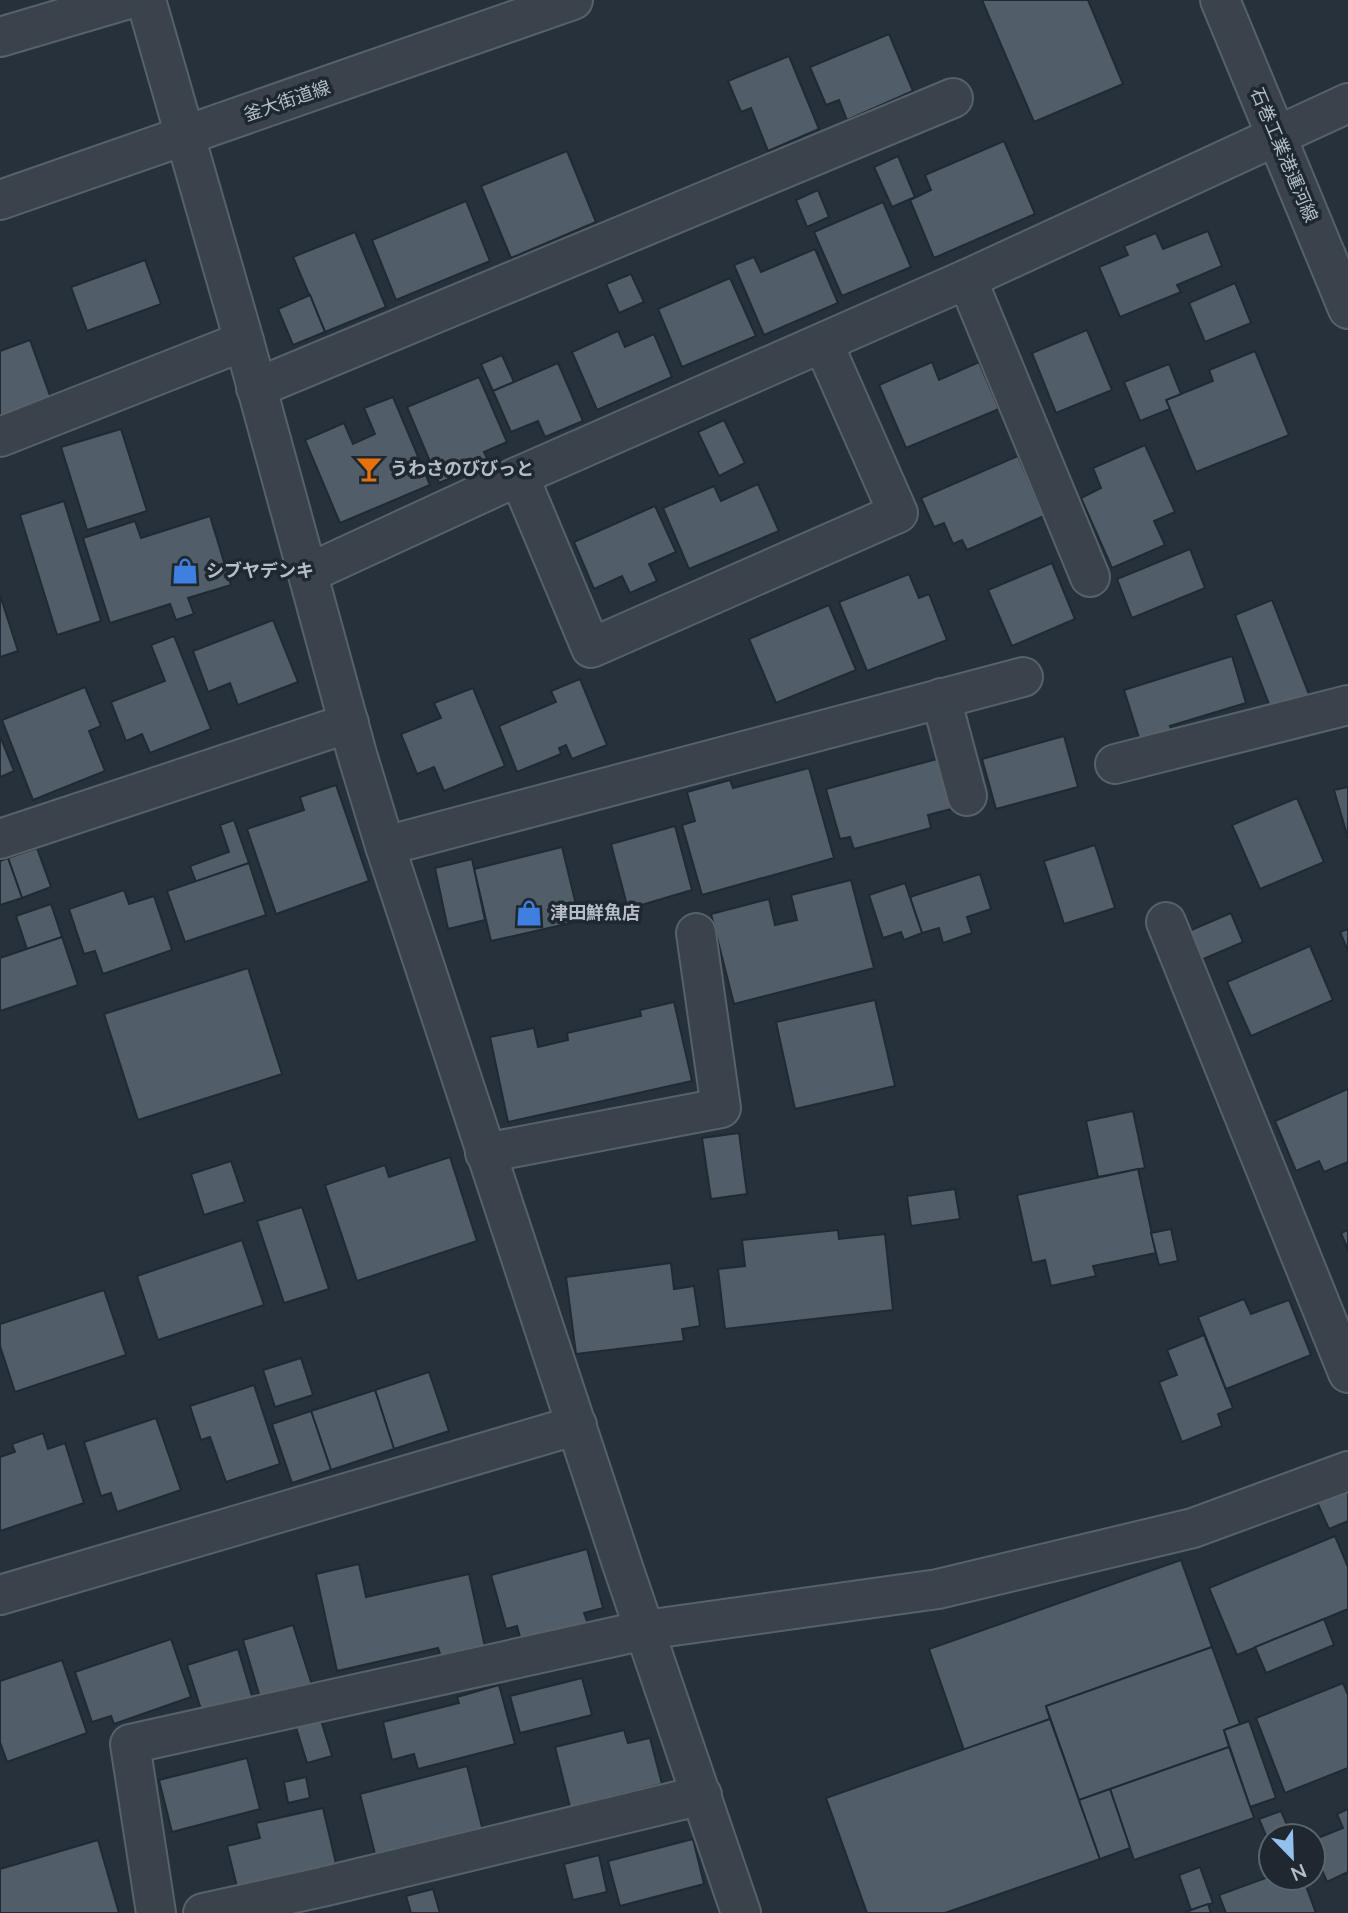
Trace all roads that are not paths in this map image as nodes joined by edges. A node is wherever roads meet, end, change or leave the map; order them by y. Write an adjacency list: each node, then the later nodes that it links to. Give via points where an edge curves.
1 (125, 0): 5 (street)
2 (146, 0): 9 (street)
3 (573, 0): 9 (street, 釜大街道線)
4 (1220, 0): 8 (street, 石巻工業港運河線)
5 (0, 37)
6 (954, 98): 15 (street)
7 (1348, 103): 8 (street)
8 (1276, 136): 11 (street); 12 (street, 石巻工業港運河線)
9 (184, 137): 10 (street, 釜大街道線); 13 (street)
10 (0, 200)
11 (967, 279): 14 (street); 19 (street)
12 (1348, 309)
13 (244, 341): 15 (street); 16 (street)
14 (823, 343): 17 (street); 17 (street, via 898,513 591,648)
15 (256, 388): 18 (street)
16 (0, 437)
17 (519, 476): 18 (street)
18 (309, 573): 23 (street)
19 (1090, 577)
20 (1023, 677): 21 (street)
21 (941, 698): 25 (street); 27 (street)
22 (1348, 705): 24 (street)
23 (349, 723): 26 (street); 27 (street)
24 (1115, 764)
25 (967, 796)
26 (0, 839)
27 (386, 846): 30 (street)
28 (1166, 922): 31 (street)
29 (696, 933): 30 (street, via 721,1108)
30 (485, 1153): 32 (street)
31 (1348, 1373)
32 (577, 1425): 34 (street); 35 (street)
33 (1348, 1471): 35 (street, via 1193,1528 937,1589)
34 (0, 1595)
35 (645, 1630): 36 (street); 38 (street, via 131,1744)
36 (702, 1795): 37 (street); 40 (street)
37 (326, 1900): 39 (street)
38 (156, 1913)
39 (203, 1913)
40 (741, 1913)

